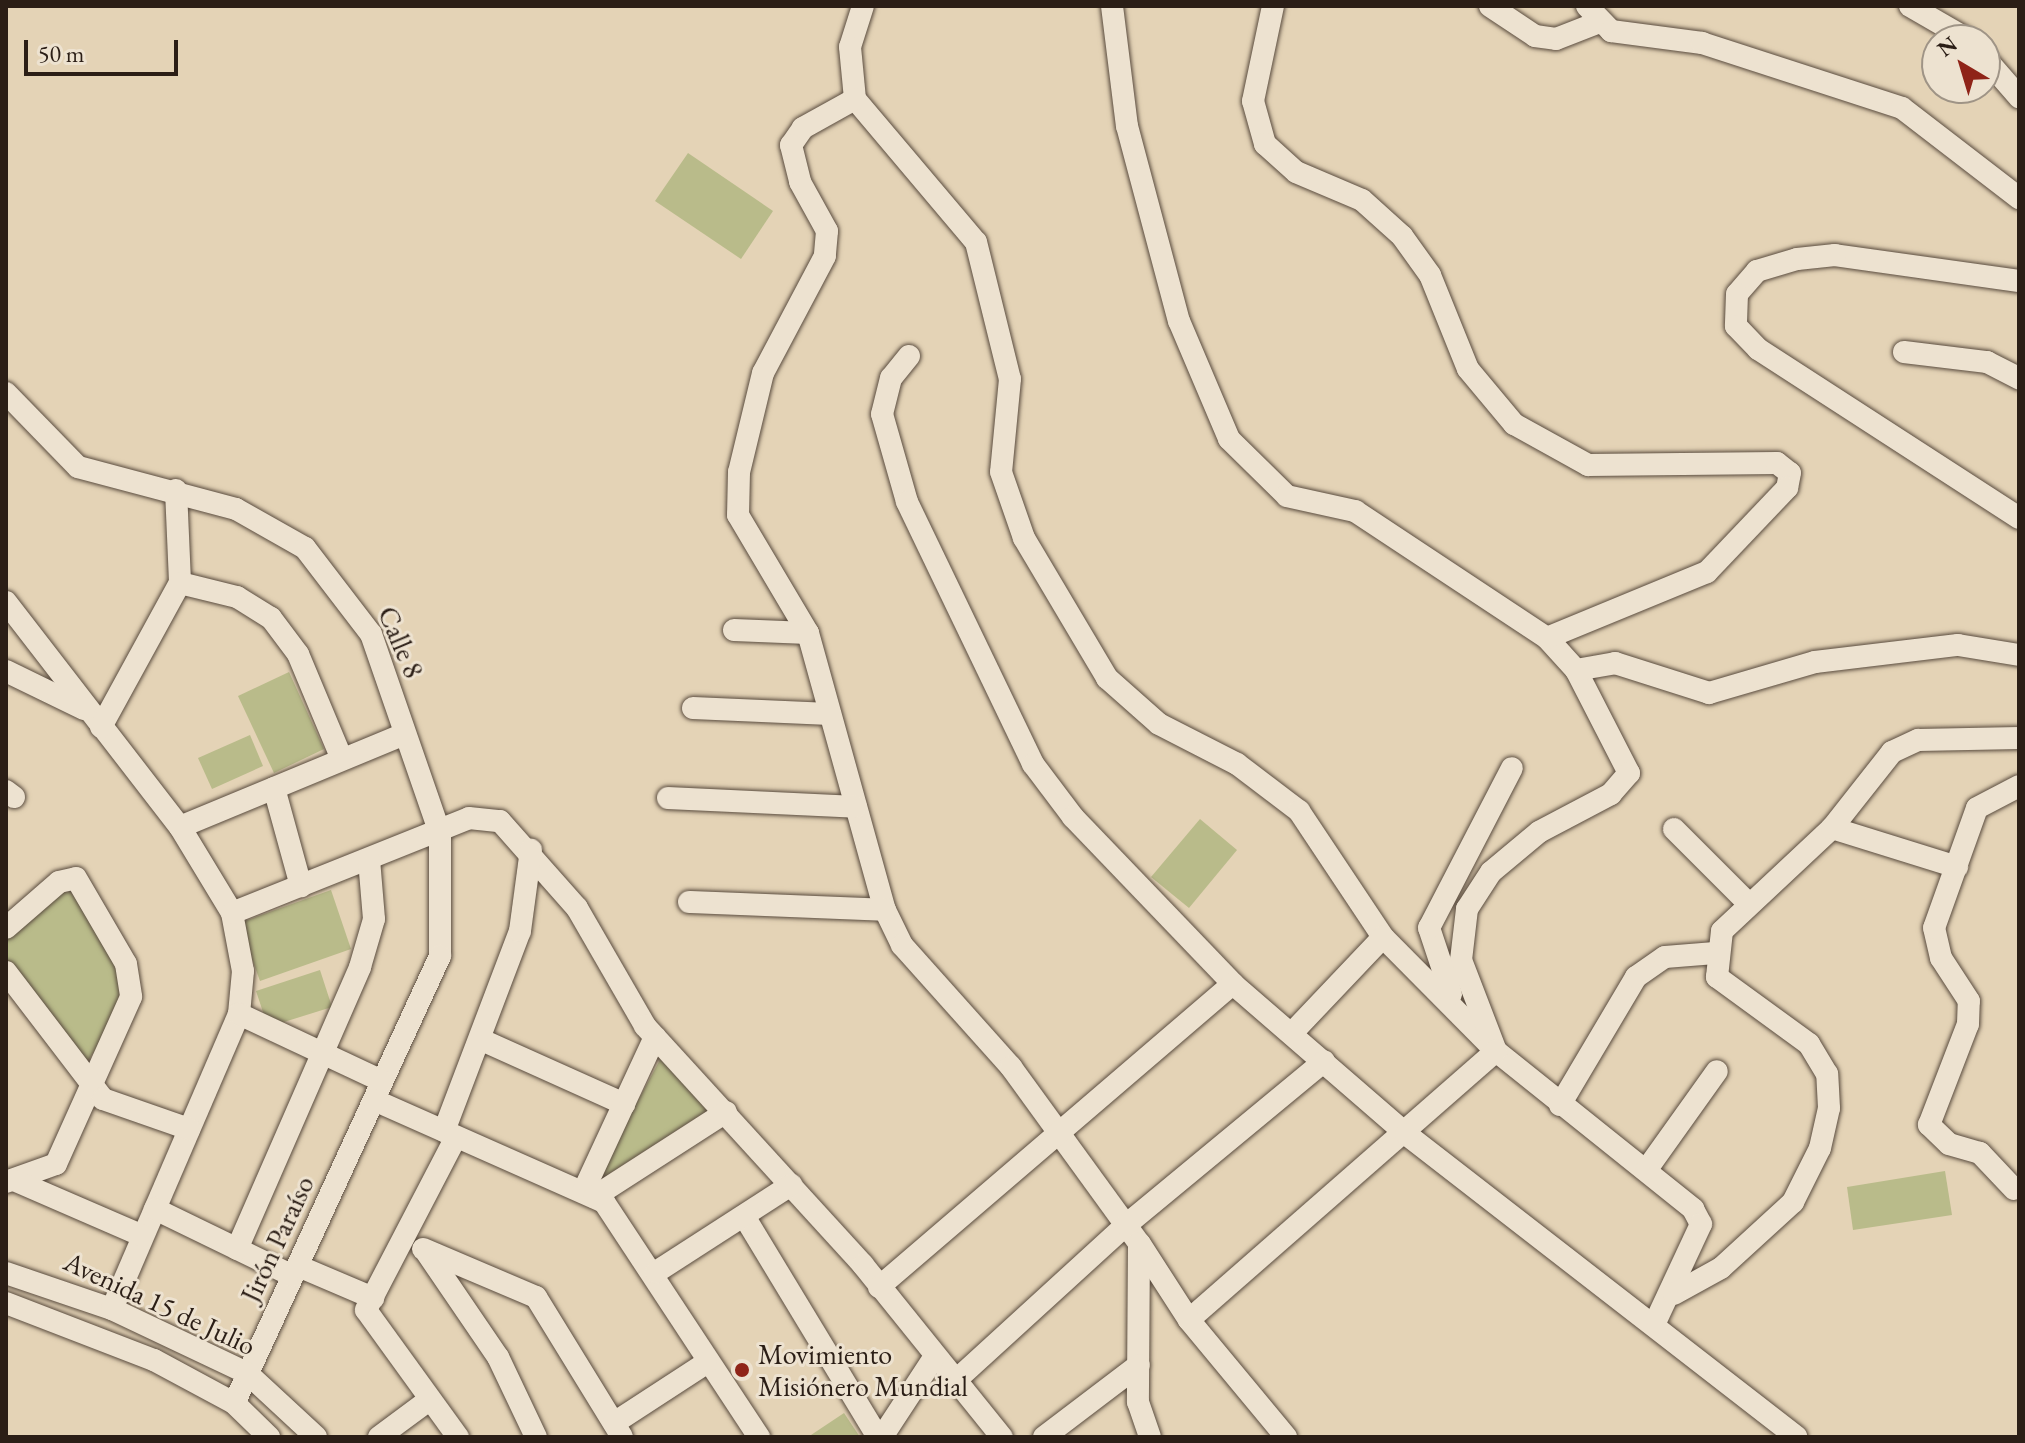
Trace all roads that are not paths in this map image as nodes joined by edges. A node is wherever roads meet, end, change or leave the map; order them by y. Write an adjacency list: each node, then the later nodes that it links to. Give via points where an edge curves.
1 (863, 6): 10 (street, via 850,47)
2 (1112, 6): 23 (street, via 1127,126 1179,321 1229,439 1287,496 1355,511)
3 (1273, 6): 23 (street, via 1253,101 1265,144 1296,172 1362,200 1402,236 1430,275 1468,369 1514,424 1588,465 1777,463 1790,473 1787,488 1707,572)
4 (1490, 6): 6 (street, via 1535,36 1565,37)
5 (1910, 6): 7 (street)
6 (1592, 15): 11 (street, via 1702,43 1902,108)
7 (1941, 24)
8 (2001, 76): 9 (street)
9 (2019, 97)
10 (855, 99): 22 (street, via 803,128 791,145 800,182 827,231 825,256 763,373 735,497 738,515); 51 (street, via 976,242 1010,379 1001,472 1024,538 1107,678 1159,724 1237,764 1299,811)
11 (2019, 198)
12 (2019, 281): 18 (street, via 1835,255 1797,259 1757,271 1737,294 1736,326 1758,349)
13 (1904, 352): 15 (street, via 1987,362)
14 (909, 356): 54 (street, via 891,378 882,414 907,502 983,670 1033,764 1073,817)
15 (2019, 378)
16 (6, 393): 17 (street, Calle 8, via 78,467)
17 (176, 490): 19 (street); 30 (street, Calle 8, via 269,524 331,576 371,634)
18 (2019, 518)
19 (180, 583): 29 (street); 32 (street, via 237,597 271,618 298,654)
20 (6, 602): 29 (street)
21 (734, 630): 22 (street)
22 (808, 633): 28 (street)
23 (1547, 638): 25 (street)
24 (2019, 655): 25 (street, via 1958,645 1815,662 1709,693 1615,663)
25 (1576, 670): 60 (street, via 1629,773 1611,794 1539,832 1491,872 1467,909 1461,960)
26 (6, 671): 29 (street)
27 (693, 708): 28 (street)
28 (830, 714): 37 (street)
29 (95, 719): 38 (street)
30 (404, 734): 32 (street); 41 (street, Calle 8)
31 (2019, 738): 39 (street, via 1918,740 1892,752)
32 (342, 759): 34 (street)
33 (1512, 768): 55 (street, via 1429,928)
34 (274, 788): 38 (street); 45 (street)
35 (2016, 791): 44 (street, via 1977,808)
36 (668, 798): 37 (street)
37 (856, 807): 48 (street)
38 (180, 827): 49 (street)
39 (1832, 828): 44 (street); 47 (street)
40 (1674, 829): 47 (street)
41 (440, 833): 42 (street, via 489,817); 43 (street); 65 (street, Calle 8, via 440,956)
42 (531, 850): 58 (street, via 577,908); 59 (street, via 520,931)
43 (369, 860): 45 (street); 61 (street, via 374,919)
44 (1957, 867): 76 (street, via 1933,942 1969,1001 1968,1024 1929,1125 1949,1144 1980,1153)
45 (301, 886): 49 (street)
46 (689, 902): 48 (street)
47 (1749, 904): 52 (street, via 1722,931)
48 (885, 910): 72 (street, via 923,973)
49 (232, 913): 56 (street, via 243,971)
50 (6, 928): 64 (street, via 69,875 108,929 126,964 131,997)
51 (1383, 937): 55 (street); 57 (street)
52 (1715, 953): 67 (street, via 1665,957 1636,977); 89 (street, via 1717,977 1730,990 1809,1044 1827,1074 1829,1108 1820,1148 1793,1202 1721,1268)
53 (6, 972): 64 (street)
54 (1233, 984): 57 (street); 72 (street)
55 (1454, 1002): 60 (street)
56 (239, 1014): 61 (street); 69 (street)
57 (1292, 1033): 62 (street)
58 (655, 1037): 66 (street); 68 (street)
59 (484, 1041): 66 (street); 70 (street)
60 (1496, 1051): 67 (street); 71 (street)
61 (321, 1052): 65 (street); 83 (street)
62 (1324, 1061): 71 (street); 81 (street)
63 (1717, 1071): 73 (street)
64 (91, 1083): 69 (street, via 103,1099); 74 (street, via 56,1164)
65 (378, 1090): 70 (street); 85 (street, Jirón Paraíso)
66 (624, 1104): 77 (street)
67 (1560, 1105): 73 (street)
68 (726, 1112): 75 (street); 77 (street)
69 (189, 1129): 78 (street)
70 (450, 1134): 77 (street); 80 (street)
71 (1406, 1134): 93 (street); 94 (street, via 1621,1307)
72 (1061, 1135): 81 (street); 88 (street)
73 (1647, 1169): 89 (street, via 1701,1224)
74 (11, 1181): 82 (street)
75 (791, 1185): 79 (street); 88 (street)
76 (2014, 1189)
77 (588, 1195): 86 (street)
78 (155, 1209): 82 (street); 83 (street)
79 (744, 1216): 86 (street); 109 (street)
80 (408, 1231): 84 (street); 90 (street)
81 (1133, 1234): 93 (street); 97 (street); 99 (street)
82 (143, 1236): 92 (street)
83 (237, 1249): 85 (street)
84 (423, 1249): 102 (street, via 536,1297); 107 (street, via 498,1357)
85 (296, 1271): 90 (street); 98 (street, Jirón Paraíso)
86 (656, 1272): 96 (street)
87 (6, 1273): 92 (street, Avenida 15 de Julio)
88 (879, 1287): 95 (street)
89 (1674, 1294): 94 (street)
90 (373, 1298): 100 (street, via 366,1310)
91 (6, 1303): 101 (street, Avenida 15 de Julio, via 90,1331)
92 (112, 1309): 98 (street, Avenida 15 de Julio)
93 (1189, 1320): 113 (street)
94 (1654, 1325): 114 (street)
95 (933, 1359): 99 (street); 109 (street)
96 (706, 1363): 102 (street); 108 (street)
97 (1139, 1365): 111 (street); 112 (street, via 1138,1402)
98 (247, 1373): 101 (street, Jirón Paraíso); 104 (street, Avenida 15 de Julio)
99 (954, 1382): 110 (street)
100 (429, 1400): 105 (street); 106 (street)
101 (234, 1403): 103 (street, Avenida 15 de Julio)
102 (618, 1430)
103 (269, 1437)
104 (316, 1437)
105 (379, 1437)
106 (458, 1437)
107 (536, 1437)
108 (759, 1437)
109 (880, 1437)
110 (1002, 1437)
111 (1044, 1437)
112 (1150, 1437)
113 (1286, 1437)
114 (1796, 1437)

